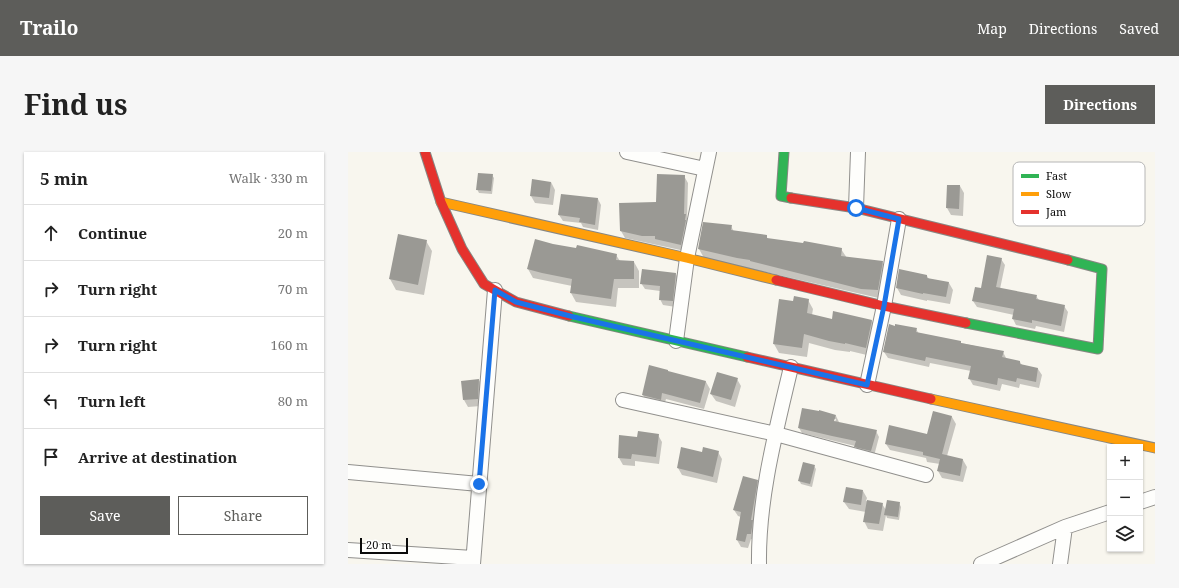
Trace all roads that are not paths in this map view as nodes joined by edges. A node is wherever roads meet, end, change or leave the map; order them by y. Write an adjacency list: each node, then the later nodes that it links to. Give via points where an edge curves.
1 (425, 152): 7 (street)
2 (628, 152): 6 (street)
3 (709, 152): 6 (street)
4 (784, 152): 8 (street, via 781,196)
5 (858, 152): 8 (street)
6 (705, 169): 10 (street)
7 (441, 202): 10 (street); 11 (street, via 462,249 484,284)
8 (856, 208): 9 (street)
9 (899, 219): 12 (street); 12 (street, via 1102,269 1098,349)
10 (687, 258): 12 (street); 13 (street)
11 (495, 290): 13 (street, via 516,302); 21 (street)
12 (884, 306): 15 (street)
13 (676, 341): 14 (street)
14 (791, 367): 15 (street); 17 (street)
15 (867, 385): 18 (street)
16 (623, 400): 17 (street)
17 (776, 434): 20 (street); 28 (street, via 762,507)
18 (1155, 448)
19 (348, 472): 21 (street)
20 (926, 475)
21 (479, 484): 27 (street)
22 (1155, 498): 23 (street)
23 (1143, 501)
24 (1107, 513): 25 (street)
25 (1065, 527): 29 (street); 30 (street)
26 (348, 550): 27 (street)
27 (473, 561)
28 (759, 564)
29 (981, 564)
30 (1060, 564)

